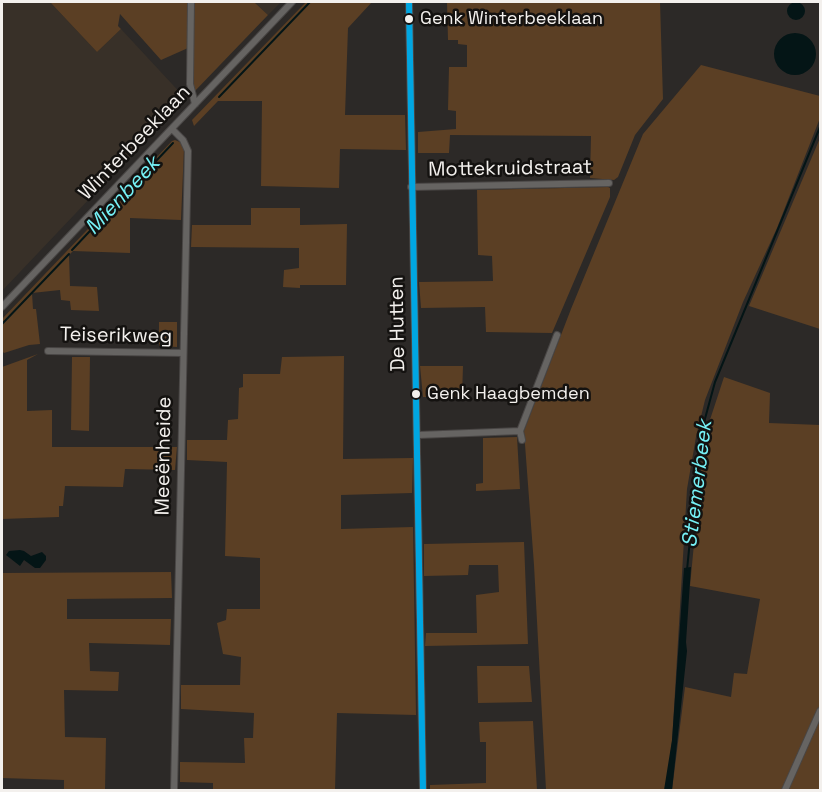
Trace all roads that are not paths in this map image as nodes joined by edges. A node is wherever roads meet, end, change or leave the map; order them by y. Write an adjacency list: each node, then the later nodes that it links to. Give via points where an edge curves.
1 (191, 2): 4 (street, via 190,84)
2 (292, 2): 4 (street, Winterbeeklaan)
3 (409, 2): 7 (street, De Hutten)
4 (195, 104): 5 (street, Winterbeeklaan)
5 (172, 129): 8 (street, Winterbeeklaan); 11 (street, Meeënheide, via 188,151)
6 (609, 183): 7 (street, Mottekruidstraat)
7 (411, 188): 13 (street, De Hutten)
8 (2, 307)
9 (556, 335): 12 (street)
10 (48, 351): 11 (street, Teiserikweg)
11 (183, 353): 16 (street, Meeënheide)
12 (520, 431): 13 (street); 14 (street)
13 (418, 435): 17 (street, De Hutten)
14 (522, 440)
15 (820, 711): 18 (street)
16 (174, 790)
17 (423, 790)
18 (785, 790)

